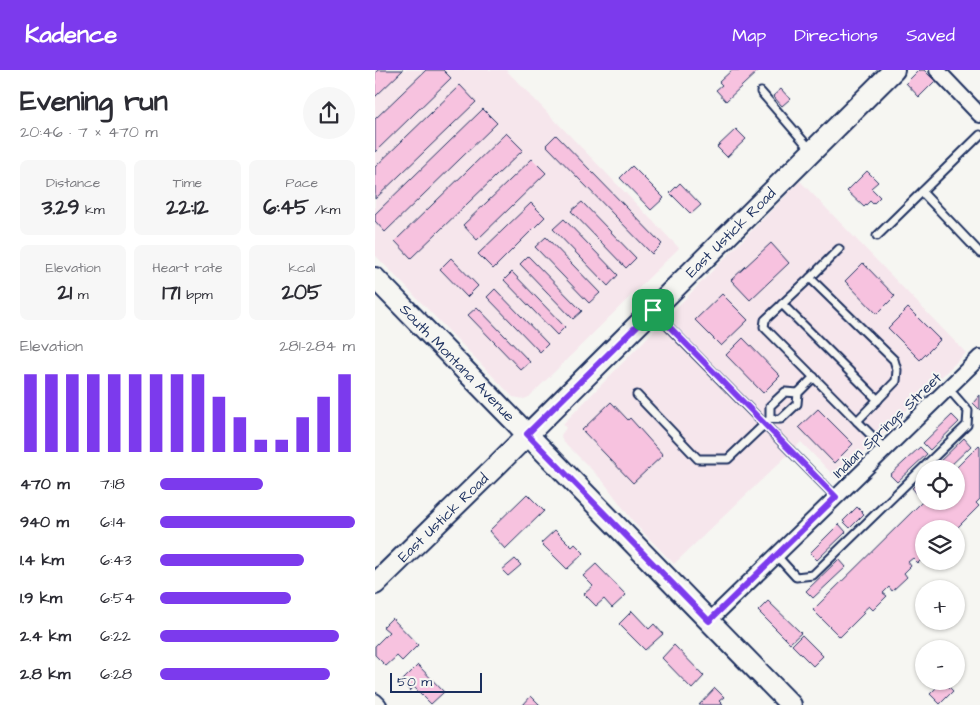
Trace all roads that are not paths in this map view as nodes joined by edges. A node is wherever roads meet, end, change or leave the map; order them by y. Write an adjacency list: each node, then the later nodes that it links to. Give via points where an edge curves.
1 (894, 70): 6 (main road, East Ustick Road)
2 (937, 70): 4 (street)
3 (761, 92): 6 (lane)
4 (978, 108)
5 (980, 135): 7 (lane)
6 (812, 151): 14 (main road, East Ustick Road)
7 (922, 192): 8 (lane); 10 (lane)
8 (877, 236)
9 (839, 249): 12 (lane)
10 (980, 253)
11 (375, 278): 23 (main road, South Montana Avenue)
12 (810, 278): 13 (lane); 20 (lane, via 894,360 896,381)
13 (782, 304): 16 (lane, via 765,320 764,327); 20 (lane)
14 (653, 310): 22 (lane); 23 (main road, East Ustick Road)
15 (980, 357): 17 (street, Indian Springs Street)
16 (814, 377): 18 (lane); 21 (lane)
17 (948, 388): 24 (street, Indian Springs Street); 26 (lane, via 968,411 967,425 813,575 796,576)
18 (798, 393): 22 (lane, via 797,404 781,419); 22 (lane, via 785,392 770,406)
19 (637, 395): 22 (lane, via 698,458 728,459)
20 (878, 400): 21 (lane)
21 (857, 421): 24 (lane)
22 (767, 422): 25 (lane)
23 (527, 434): 27 (main road, East Ustick Road); 28 (main road, South Montana Avenue)
24 (885, 450): 25 (street, Indian Springs Street)
25 (836, 497): 26 (street, Indian Springs Street)
26 (776, 555): 28 (street, Indian Springs Street)
27 (375, 584)
28 (709, 621): 31 (main road, South Montana Avenue)
29 (375, 701): 30 (street)
30 (379, 705)
31 (791, 705)

